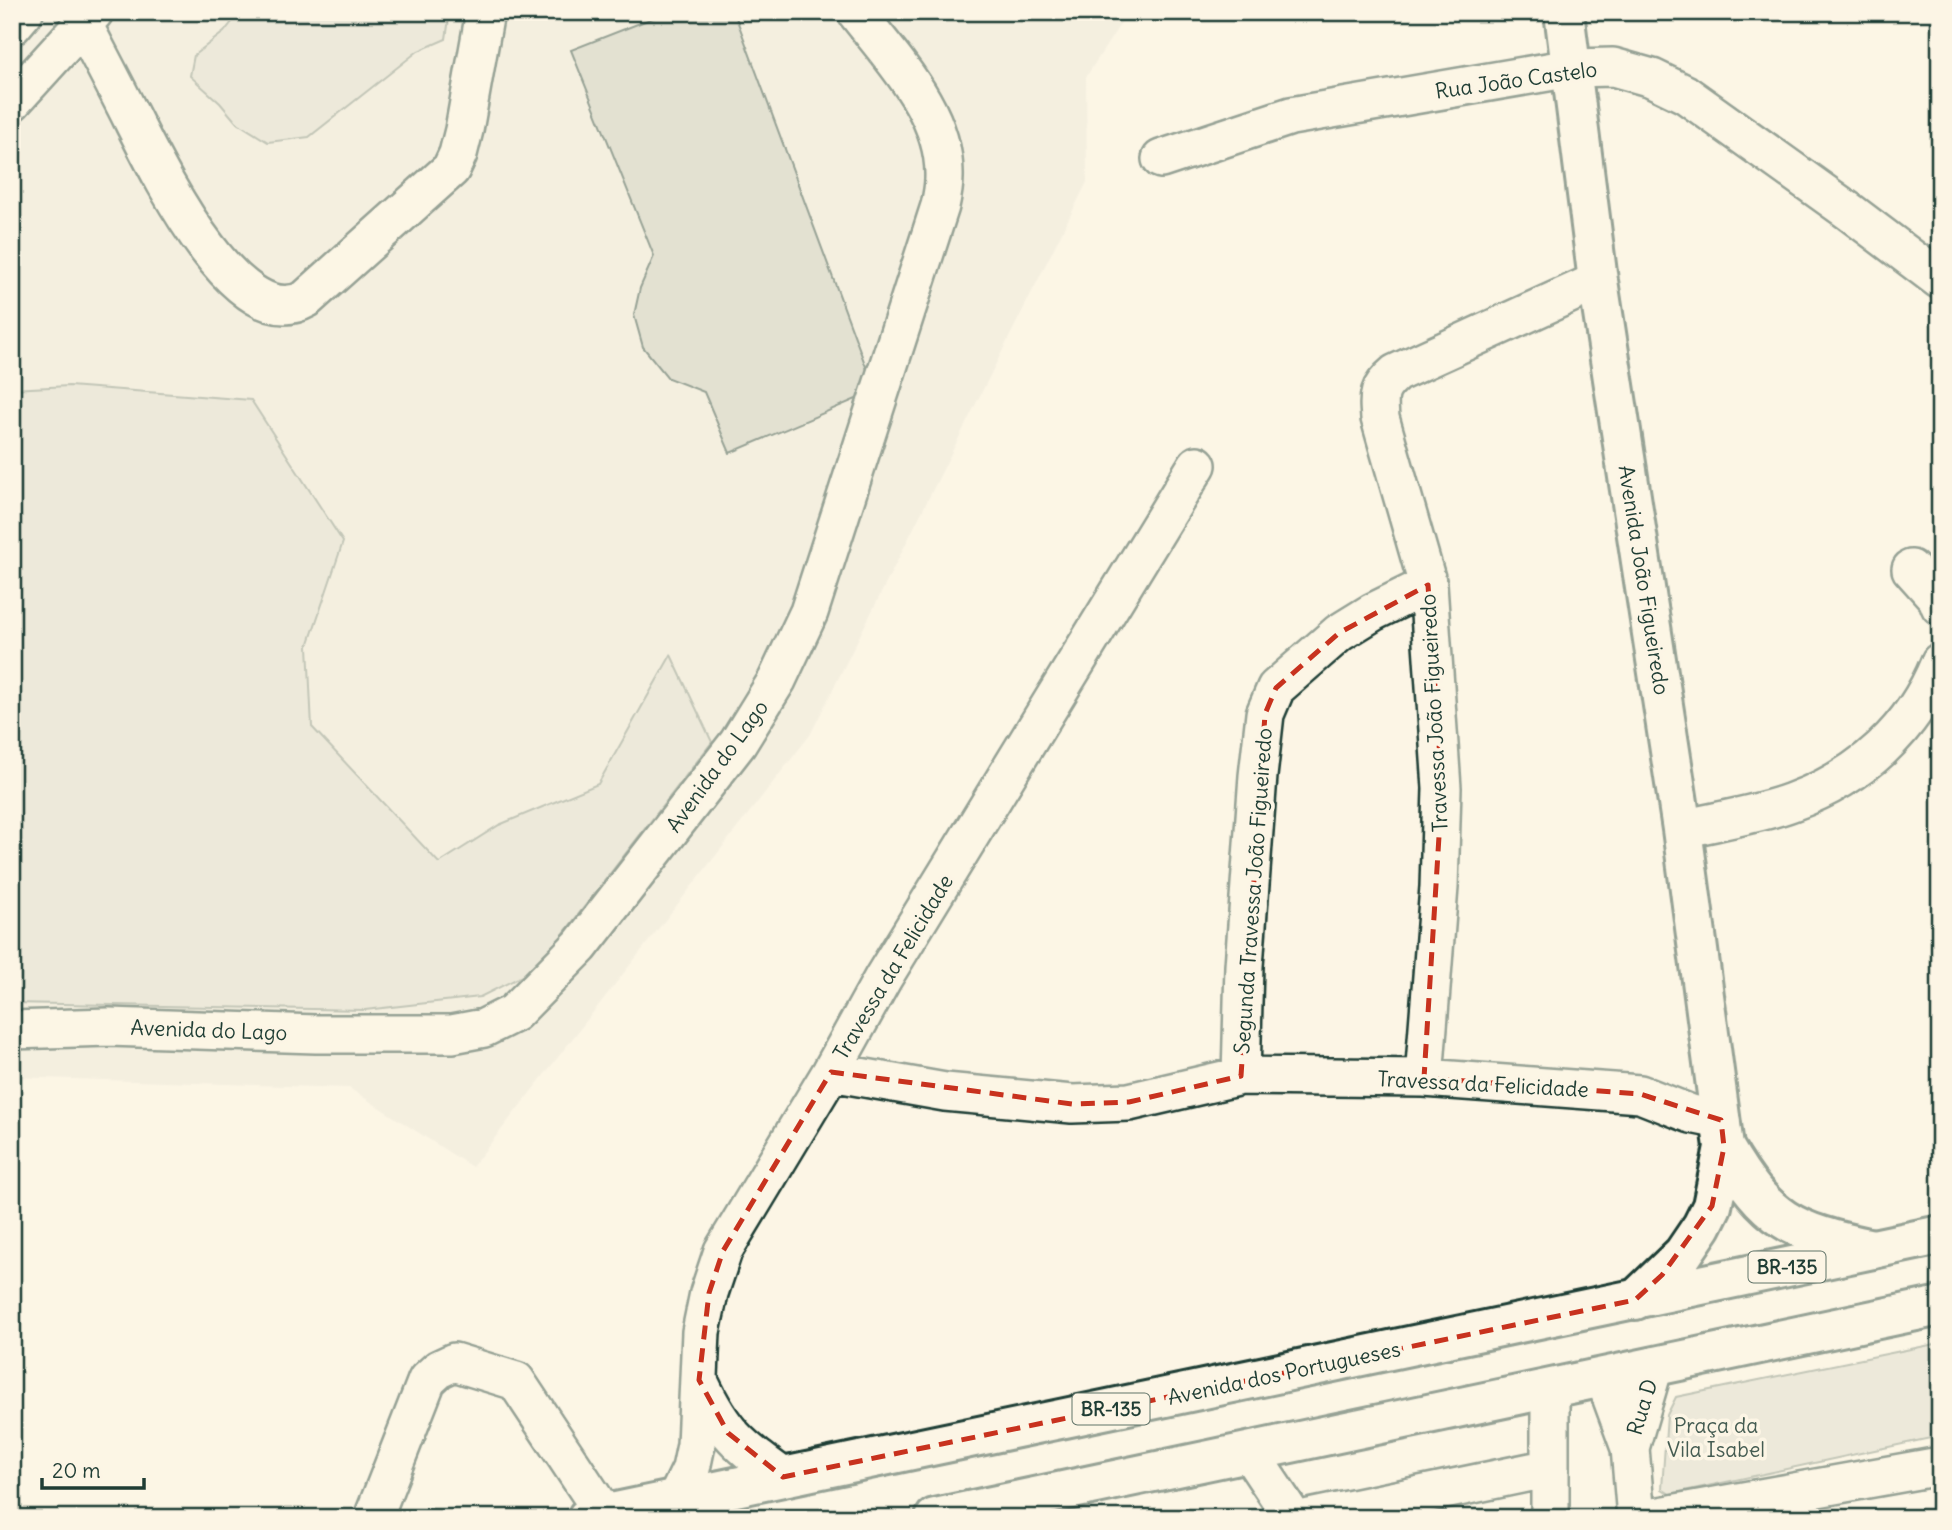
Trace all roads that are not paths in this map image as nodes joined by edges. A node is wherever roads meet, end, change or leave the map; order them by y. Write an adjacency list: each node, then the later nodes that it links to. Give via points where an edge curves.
1 (24, 12): 6 (street)
2 (485, 12): 5 (street, via 464,130 451,169 306,299 289,306 264,299 220,265 175,202)
3 (856, 12): 18 (street, Avenida do Lago, via 918,92 933,124 944,177 940,206 809,612 777,681 738,743 580,946 514,1013 484,1028 452,1034 109,1027)
4 (1564, 12): 7 (main road, Avenida João Figueiredo)
5 (88, 18): 8 (street)
6 (12, 26)
7 (1571, 68): 9 (street, Rua João Castelo, via 1291,116); 10 (street, Rua João Castelo, via 1613,68 1652,78 1685,94); 11 (main road, Avenida João Figueiredo)
8 (12, 102)
9 (1161, 159)
10 (1940, 280)
11 (1598, 281): 14 (street, Travessa João Figueiredo, via 1396,373 1382,384 1380,418); 17 (main road, Avenida João Figueiredo)
12 (1198, 466): 19 (street, Travessa da Felicidade, via 883,978)
13 (1911, 569): 15 (street)
14 (1429, 585): 20 (street, Segunda Travessa João Figueiredo, via 1339,633 1276,688 1265,714 1245,953); 21 (street, Travessa João Figueiredo, via 1441,788 1439,887)
15 (1940, 606)
16 (1940, 662): 17 (street, via 1912,718 1882,749 1839,780 1792,803)
17 (1682, 829): 22 (main road, Avenida João Figueiredo)
18 (12, 1030)
19 (831, 1072): 20 (street, Segunda Travessa João Figueiredo, via 945,1092 1072,1104 1129,1102); 29 (street, Travessa da Felicidade, via 723,1251 709,1293)
20 (1241, 1076): 21 (street, Travessa da Felicidade)
21 (1424, 1078): 22 (street, Travessa da Felicidade, via 1640,1094 1691,1114)
22 (1722, 1134): 24 (main road, Avenida João Figueiredo, via 1741,1177 1783,1220 1807,1233); 25 (main road, Avenida João Figueiredo, via 1716,1192 1702,1226 1683,1254)
23 (1940, 1235): 24 (main road, Avenida dos Portugueses / BR-135)
24 (1874, 1249): 25 (main road, Avenida dos Portugueses / BR-135)
25 (1635, 1300): 35 (main road, Avenida dos Portugueses / BR-135)
26 (1940, 1306): 27 (main road)
27 (1654, 1366): 28 (main road); 31 (street, Rua D)
28 (1604, 1377): 30 (main road); 31 (street, Rua D)
29 (699, 1380): 35 (street, via 728,1433); 36 (street, Travessa da Felicidade, via 691,1469)
30 (1550, 1388): 32 (main road); 34 (street)
31 (1630, 1448): 42 (street, Rua D)
32 (1249, 1452): 38 (main road); 39 (street)
33 (1940, 1466): 43 (street)
34 (1550, 1468): 40 (street); 41 (street)
35 (783, 1477): 36 (main road, Avenida dos Portugueses / BR-135)
36 (627, 1511): 37 (street, via 516,1381 454,1362 427,1380)
37 (373, 1518)
38 (935, 1518)
39 (1293, 1518)
40 (1309, 1518)
41 (1550, 1518)
42 (1636, 1518)
43 (1649, 1518)

